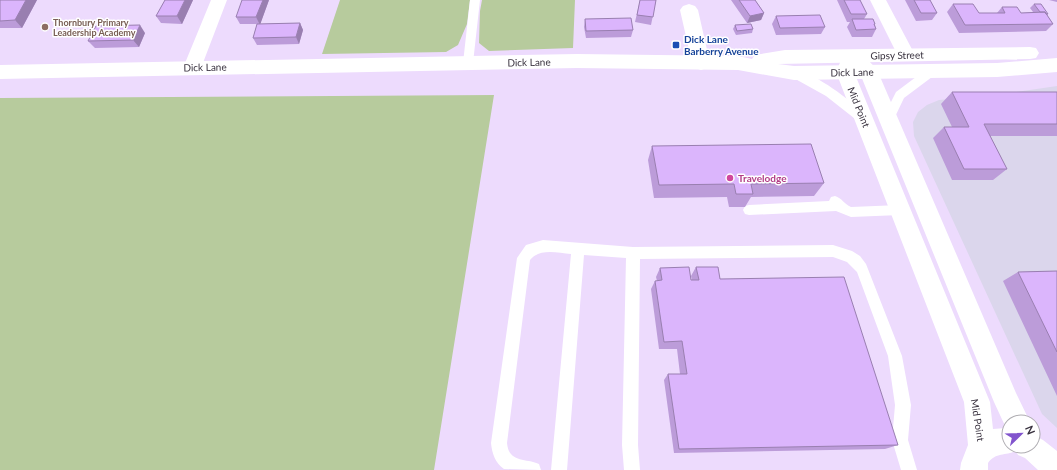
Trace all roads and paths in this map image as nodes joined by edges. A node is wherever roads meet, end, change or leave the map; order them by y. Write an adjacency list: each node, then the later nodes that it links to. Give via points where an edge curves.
1 (219, 0): 12 (street)
2 (475, 0): 7 (lane)
3 (878, 0): 6 (street)
4 (689, 10): 8 (street)
5 (1057, 51): 6 (street, Gipsy Street)
6 (906, 55): 10 (street, Gipsy Street)
7 (468, 62): 8 (street, Dick Lane); 12 (street, Dick Lane)
8 (701, 63): 9 (street, Dick Lane)
9 (738, 63): 10 (street, Gipsy Street, via 785,56); 16 (street, Dick Lane)
10 (848, 64): 15 (street); 16 (street, Dick Lane); 18 (street, Mid Point)
11 (1057, 64): 13 (street, Dick Lane, via 997,70)
12 (192, 68): 14 (street, Dick Lane)
13 (932, 71): 15 (street, Dick Lane); 17 (lane, via 900,95)
14 (0, 72)
15 (869, 72): 17 (street)
16 (794, 73): 18 (lane, via 846,103)
17 (889, 118): 23 (street)
18 (864, 120): 20 (street, Mid Point)
19 (749, 210): 20 (lane, via 836,203 851,212)
20 (900, 210): 26 (street, Mid Point, via 977,402)
21 (578, 249): 22 (lane); 28 (lane, via 539,246 531,249 524,258 499,448 502,457 509,464); 29 (lane)
22 (633, 253): 30 (lane, via 630,445); 31 (lane, via 839,251 852,257 861,267 895,356 903,405 900,440)
23 (1013, 414)
24 (1001, 442): 26 (street, Mid Point, via 994,442)
25 (1039, 454): 27 (street)
26 (978, 459)
27 (1057, 469)
28 (534, 470)
29 (559, 470)
30 (632, 470)
31 (909, 470)

